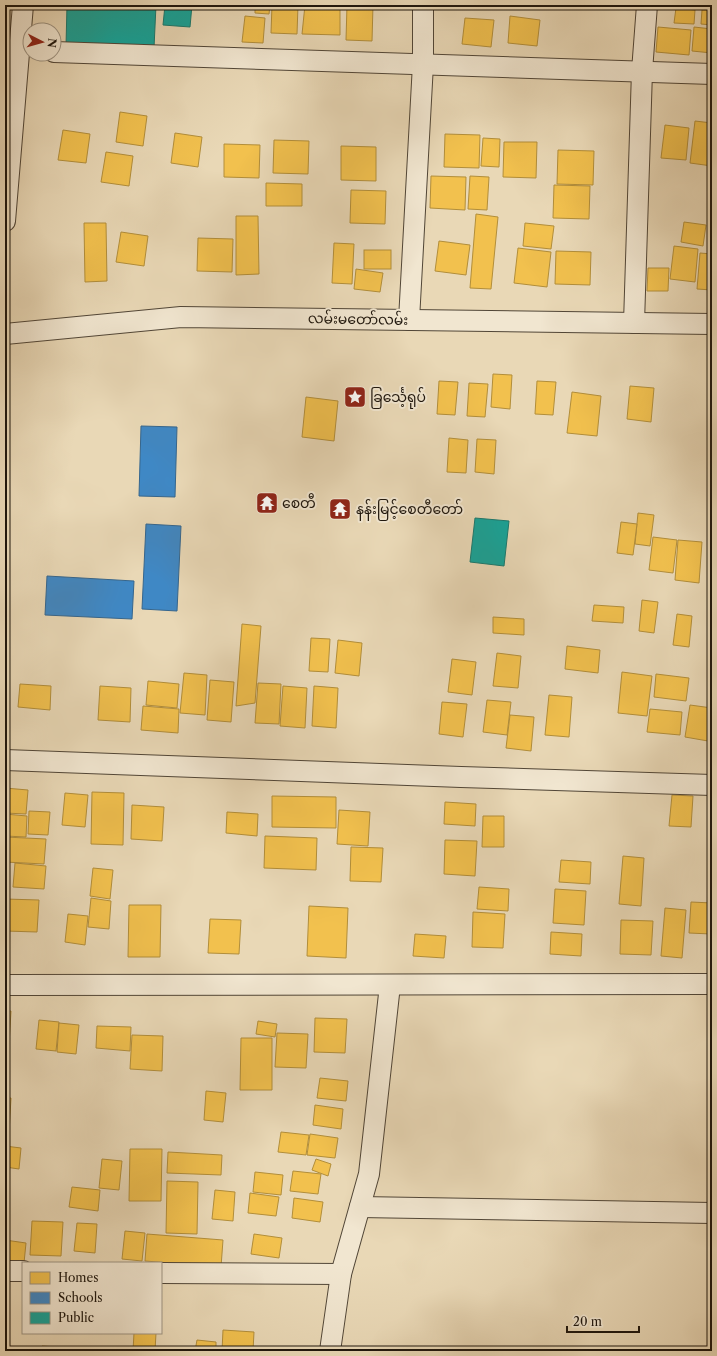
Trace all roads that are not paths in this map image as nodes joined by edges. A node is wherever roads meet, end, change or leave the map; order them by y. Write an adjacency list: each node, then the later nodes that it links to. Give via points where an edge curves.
1 (23, 5): 4 (street)
2 (423, 5): 6 (street)
3 (647, 5): 7 (street)
4 (18, 51): 9 (street)
5 (62, 52): 6 (street)
6 (423, 64): 7 (street); 10 (street)
7 (642, 71): 8 (street); 11 (street)
8 (712, 74)
9 (5, 221)
10 (409, 320): 11 (street, လမ်းမတော်လမ်း); 13 (street, လမ်းမတော်လမ်း, via 182,317)
11 (634, 323): 12 (street, လမ်းမတော်လမ်း)
12 (712, 324)
13 (5, 334)
14 (5, 760): 15 (street)
15 (712, 785)
16 (712, 984): 18 (street)
17 (5, 985): 18 (street)
18 (390, 985): 19 (street, via 369,1174)
19 (360, 1207): 20 (street); 24 (street)
20 (712, 1213)
21 (5, 1271): 22 (street)
22 (22, 1271)
23 (162, 1273): 24 (street)
24 (341, 1274): 25 (street)
25 (330, 1351)

